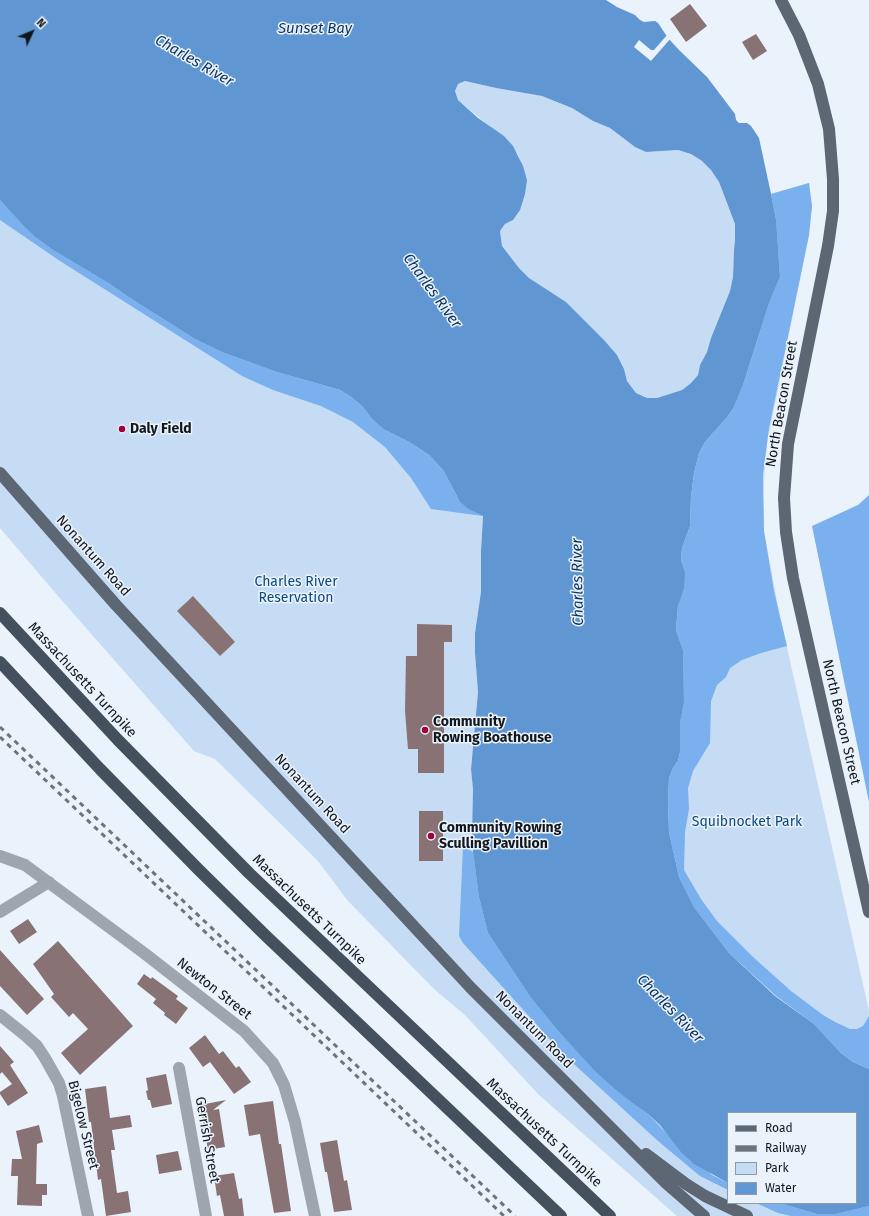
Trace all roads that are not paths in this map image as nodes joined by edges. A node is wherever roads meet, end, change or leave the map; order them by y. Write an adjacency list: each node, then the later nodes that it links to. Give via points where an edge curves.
1 (781, 0): 8 (main road, North Beacon Street, via 799,35 818,84 829,129 833,179 833,211 828,246 788,444 784,498 786,532 793,578)
2 (0, 473): 11 (main road, Nonantum Road, via 121,611 471,988)
3 (0, 613): 16 (highway, Massachusetts Turnpike, via 221,846)
4 (0, 662): 15 (highway, via 127,798 209,880)
5 (0, 856): 6 (street, Newton Street, via 25,865)
6 (49, 882): 7 (street); 14 (street, Newton Street, via 244,1031 273,1063 284,1085 295,1122)
7 (0, 912)
8 (869, 912)
9 (0, 1015): 12 (street, Bigelow Street, via 36,1046 59,1083)
10 (179, 1068): 13 (street, Gerrish Street)
11 (611, 1128): 17 (main road, Nonantum Road, via 666,1183); 18 (main road, Nonantum Road, via 686,1184)
12 (88, 1216)
13 (206, 1216)
14 (315, 1216)
15 (561, 1216)
16 (610, 1216)
17 (704, 1216)
18 (747, 1216)

